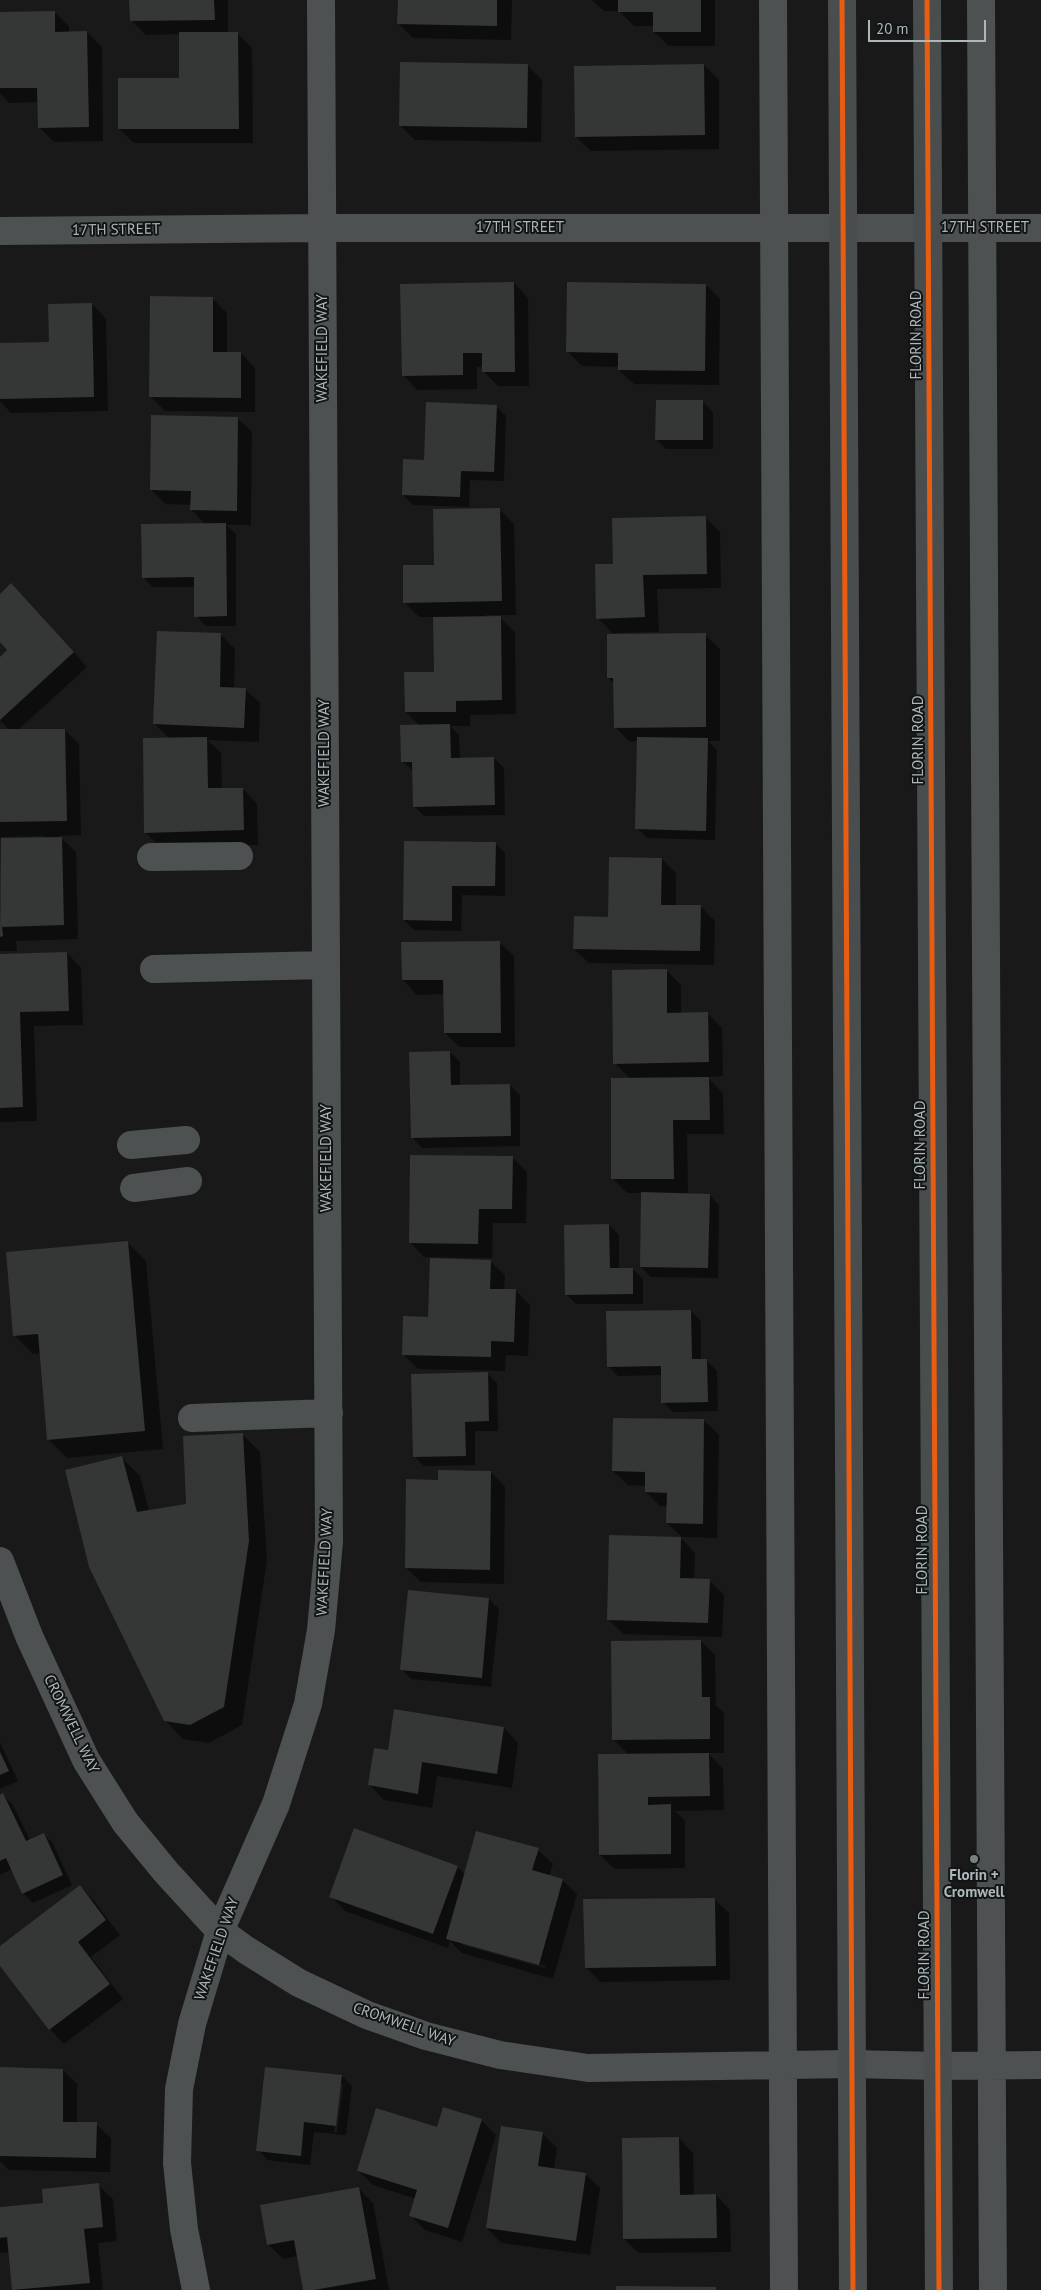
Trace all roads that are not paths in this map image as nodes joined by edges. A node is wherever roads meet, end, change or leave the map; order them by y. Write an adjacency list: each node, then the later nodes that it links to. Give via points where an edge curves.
1 (321, 0): 6 (street, WAKEFIELD WAY)
2 (773, 0): 7 (street)
3 (842, 0): 8 (main road)
4 (927, 0): 11 (main road, FLORIN ROAD)
5 (981, 0): 9 (street)
6 (322, 228): 7 (street, 17TH STREET); 12 (street, 17TH STREET); 15 (street, WAKEFIELD WAY)
7 (774, 228): 8 (street, 17TH STREET); 26 (street)
8 (843, 228): 11 (street, 17TH STREET); 25 (main road)
9 (983, 228): 10 (street, 17TH STREET); 11 (street, 17TH STREET); 27 (street)
10 (1041, 228)
11 (929, 229): 29 (main road, FLORIN ROAD)
12 (0, 231)
13 (239, 856): 14 (street)
14 (151, 857)
15 (326, 965): 16 (street); 21 (street, WAKEFIELD WAY)
16 (154, 969)
17 (186, 1140): 18 (street)
18 (131, 1145)
19 (188, 1181): 20 (street)
20 (134, 1188)
21 (328, 1413): 22 (street); 24 (street, WAKEFIELD WAY, via 329,1542 321,1630 308,1704 276,1804)
22 (192, 1418)
23 (0, 1561): 24 (street, CROMWELL WAY, via 29,1636 86,1760 125,1822)
24 (220, 1931): 26 (street, CROMWELL WAY, via 299,1983 367,2015 426,2036 500,2055 588,2068); 30 (street, WAKEFIELD WAY, via 192,2024 179,2089 177,2163 184,2229)
25 (852, 2064): 26 (street, CROMWELL WAY); 29 (street, CROMWELL WAY); 32 (main road)
26 (783, 2065): 31 (street)
27 (991, 2065): 28 (street, CROMWELL WAY); 29 (street, CROMWELL WAY); 34 (street)
28 (1041, 2065)
29 (938, 2066): 33 (main road, FLORIN ROAD)
30 (196, 2290)
31 (784, 2290)
32 (853, 2290)
33 (939, 2290)
34 (992, 2290)

